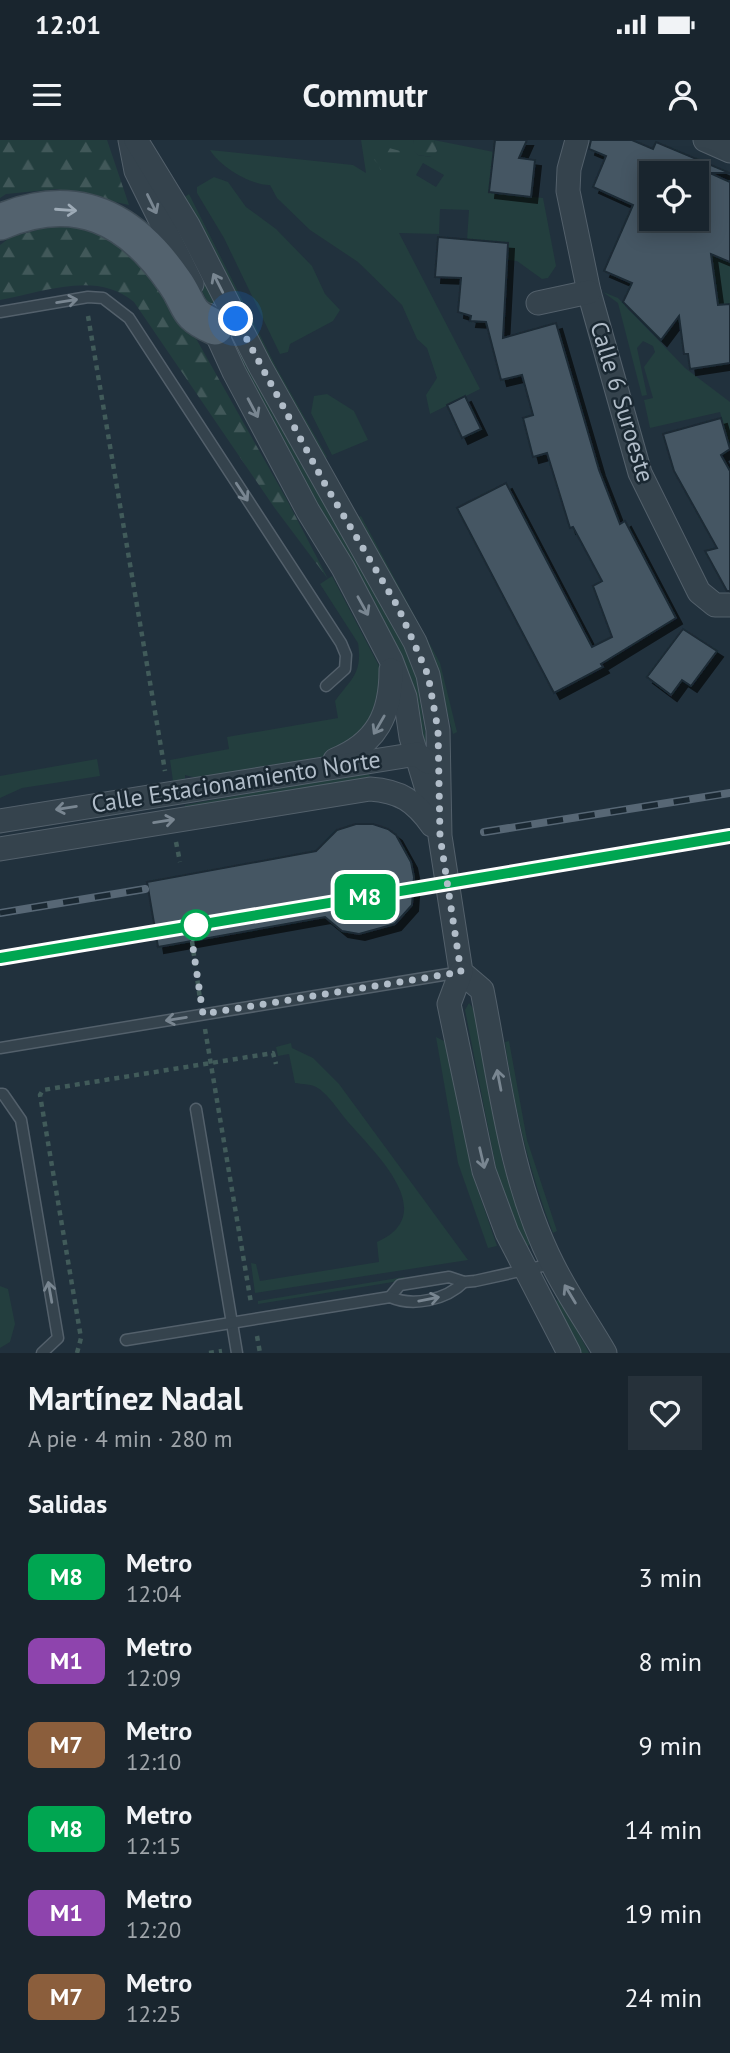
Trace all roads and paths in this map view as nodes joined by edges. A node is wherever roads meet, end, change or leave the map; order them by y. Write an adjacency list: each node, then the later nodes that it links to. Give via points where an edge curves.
1 (130, 140): 11 (street, one-way to 11, via 136,171)
2 (136, 140): 15 (street, one-way to 2, via 428,675 415,642 260,366 188,225)
3 (577, 140): 7 (street, Calle 6 Suroeste, via 568,191)
4 (705, 140): 5 (street)
5 (730, 150)
6 (0, 222): 11 (main road, one-way to 11, via 39,210 62,209 89,212 114,222 143,240 176,283 194,318)
7 (589, 292): 8 (street, Calle 6 Suroeste); 12 (street, Calle 6 Suroeste, via 640,473 699,592 715,605)
8 (538, 303)
9 (0, 312): 14 (lane, one-way to 14, via 89,297 115,305 129,318 341,643 345,669)
10 (88, 316): 19 (path)
11 (215, 327): 13 (street, one-way to 13, via 234,372)
12 (730, 605)
13 (391, 660): 16 (street, via 405,697 411,737); 17 (street, one-way to 17, via 389,706 372,738 352,753)
14 (326, 686)
15 (438, 730): 16 (street); 20 (street)
16 (423, 762): 17 (street, Calle Estacionamiento Norte); 18 (street); 20 (street); 23 (street)
17 (294, 772): 19 (street, Calle Estacionamiento Norte)
18 (370, 789): 21 (street, Calle Estacionamiento Norte); 23 (street, Calle Estacionamiento Norte, via 390,791 418,805)
19 (169, 792): 22 (street, Calle Estacionamiento Norte, one-way to 22)
20 (441, 802): 23 (street)
21 (173, 819): 24 (street, Calle Estacionamiento Norte, one-way to 21); 25 (path)
22 (0, 821)
23 (440, 836): 27 (street)
24 (0, 849)
25 (180, 862)
26 (192, 941): 28 (path)
27 (461, 972): 28 (lane); 34 (street, one-way to 27, via 517,1167 482,990); 35 (street, one-way to 35, via 449,1004 475,1130 496,1207)
28 (203, 1014): 29 (lane, one-way to 29); 30 (path)
29 (0, 1048)
30 (211, 1062): 31 (path, via 274,1052); 38 (path); 42 (path, via 43,1090 40,1095 81,1339)
31 (275, 1064)
32 (0, 1094): 41 (lane, one-way to 32, via 58,1338 21,1120)
33 (196, 1109): 39 (lane)
34 (552, 1264): 35 (lane); 46 (street, one-way to 34)
35 (527, 1272): 36 (lane); 45 (street)
36 (464, 1282): 37 (lane, via 449,1278 400,1285); 37 (lane, one-way to 36, via 404,1303 440,1297 452,1294)
37 (390, 1297): 38 (lane)
38 (254, 1319): 39 (lane); 44 (path)
39 (233, 1323): 40 (lane); 43 (lane)
40 (126, 1340)
41 (42, 1353)
42 (77, 1353)
43 (237, 1353)
44 (260, 1353)
45 (569, 1353)
46 (605, 1353)

